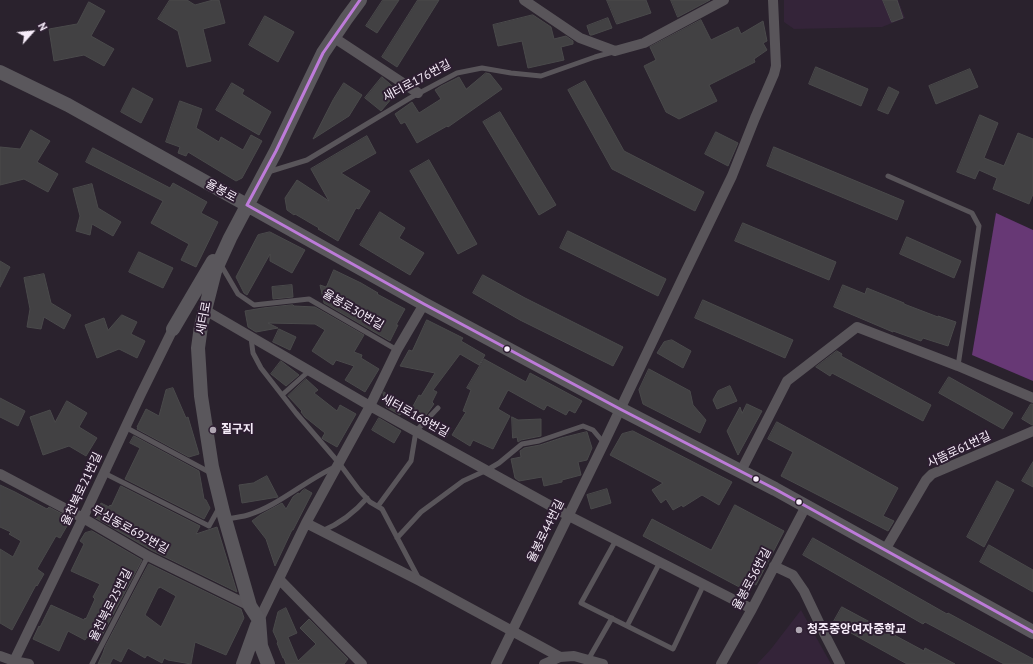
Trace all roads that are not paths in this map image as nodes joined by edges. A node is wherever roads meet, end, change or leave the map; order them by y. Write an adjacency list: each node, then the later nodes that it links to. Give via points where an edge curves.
1 (360, 0): 5 (street, 새터로)
2 (524, 0): 6 (street, via 580,38)
3 (724, 0): 6 (street, 새터로176번길, via 644,43)
4 (773, 0): 26 (street, 율봉로44번길, via 776,66 774,74 732,176)
5 (333, 37): 8 (street); 9 (street, 새터로, via 308,82)
6 (616, 51): 8 (lane, 새터로176번길, via 541,76 482,68 457,73)
7 (0, 72): 11 (street, 율봉로, via 68,105)
8 (418, 94): 9 (lane, 새터로176번길, via 307,160)
9 (265, 173): 11 (street, 새터로)
10 (888, 176): 20 (lane, via 972,213 979,226)
11 (247, 206): 12 (street, 새터로); 14 (street, 율봉로)
12 (238, 224): 13 (street, 새터로); 16 (street)
13 (219, 262): 15 (street, 새터로); 19 (lane, 율봉로30번길, via 238,294 254,305 309,299)
14 (424, 304): 19 (street); 26 (street, 율봉로)
15 (205, 310): 17 (street, 새터로168번길); 18 (street, 새터로)
16 (173, 329): 18 (street, via 180,323 189,323 193,326); 27 (street, 율천북로21번길)
17 (251, 337): 21 (street, 새터로168번길); 22 (lane, via 253,353 261,368)
18 (199, 341): 36 (street, 새터로, via 201,396)
19 (397, 350): 24 (street)
20 (958, 366): 23 (street); 33 (street, via 857,327 787,381)
21 (309, 371): 22 (lane); 24 (street, 새터로168번길)
22 (282, 395): 31 (lane)
23 (1033, 398)
24 (370, 406): 28 (street, 새터로168번길); 31 (street)
25 (438, 408): 28 (lane)
26 (620, 409): 30 (street, 율봉로44번길); 33 (street, 율봉로)
27 (125, 427): 34 (street, 율천북로21번길); 36 (lane)
28 (416, 431): 32 (street, 새터로168번길); 39 (lane, via 411,461)
29 (1033, 431): 48 (street, 사뜸로61번길, via 932,474)
30 (604, 444): 32 (lane, via 593,430 583,426 522,444); 41 (street, 율봉로44번길)
31 (338, 465): 37 (lane); 43 (lane, via 270,505 248,515); 44 (street)
32 (487, 470): 41 (street, 새터로168번길); 46 (lane, via 463,481 421,512)
33 (741, 471): 40 (street, 율봉로)
34 (104, 473): 38 (lane, via 209,526); 42 (street, 율천북로21번길)
35 (0, 474): 42 (street, 무심동로692번길)
36 (214, 475): 38 (street, 새터로)
37 (367, 498): 39 (lane); 45 (lane, via 332,527)
38 (221, 504): 43 (street, 새터로)
39 (378, 506): 46 (lane)
40 (806, 506): 48 (street, 율봉로); 51 (street, 율봉로56번길)
41 (569, 516): 47 (street, 새터로168번길); 60 (street, 율봉로44번길)
42 (83, 518): 49 (street, 무심동로692번길); 65 (street, 율천북로21번길)
43 (225, 520): 55 (street, 새터로)
44 (306, 523): 45 (street); 52 (street)
45 (321, 531): 53 (street)
46 (397, 538): 53 (lane)
47 (616, 540): 50 (street, 새터로168번길); 57 (lane, via 581,603)
48 (885, 550): 61 (street, 율봉로)
49 (148, 556): 55 (street, 무심동로692번길); 67 (lane, 율천북로25번길)
50 (660, 562): 54 (street, 새터로168번길); 59 (lane)
51 (774, 566): 56 (street, 율봉로56번길); 75 (street, via 793,575 804,591)
52 (279, 579): 58 (street); 70 (street)
53 (420, 581): 60 (street)
54 (704, 584): 56 (street, 새터로168번길); 59 (lane, via 673,649)
55 (250, 606): 58 (street, 새터로)
56 (752, 609): 74 (street, 율봉로56번길)
57 (612, 618): 59 (lane); 64 (lane)
58 (259, 620): 68 (street); 69 (street, 새터로, via 261,646)
59 (627, 626)
60 (512, 631): 63 (street); 71 (street, 율봉로44번길)
61 (1033, 632)
62 (0, 656): 65 (street)
63 (560, 657): 64 (street, via 574,656); 72 (street)
64 (588, 660): 73 (street)
65 (14, 661): 66 (street)
66 (29, 664)
67 (92, 664)
68 (243, 664)
69 (268, 664)
70 (362, 664)
71 (496, 664)
72 (544, 664)
73 (603, 664)
74 (721, 664)
75 (840, 664)

